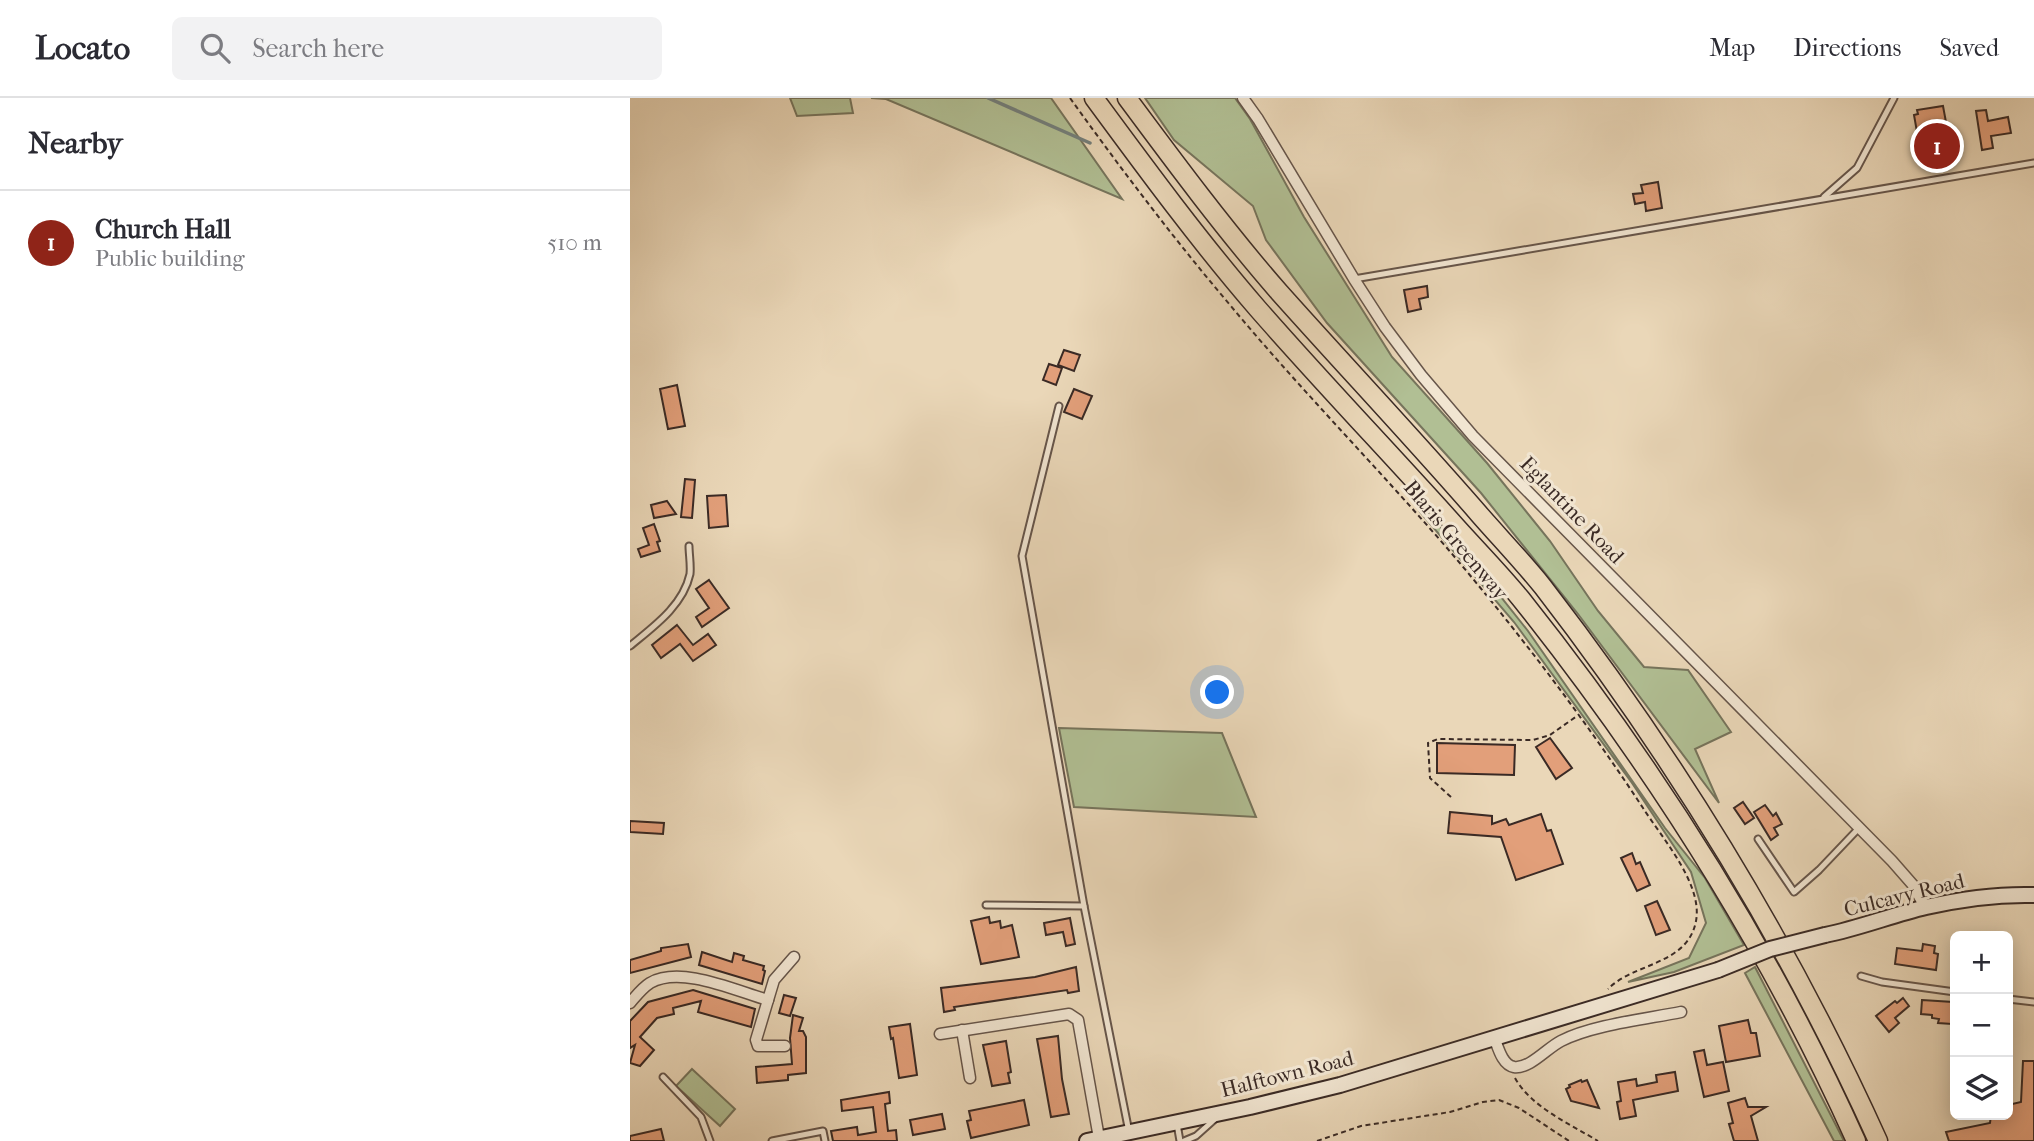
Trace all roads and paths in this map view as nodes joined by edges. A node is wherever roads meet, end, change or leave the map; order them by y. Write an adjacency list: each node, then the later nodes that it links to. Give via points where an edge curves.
1 (1070, 98): 12 (path, Blaris Greenway, via 1229,304 1448,549)
2 (1094, 98): 48 (highway, via 1258,309 1519,597 1644,765 1751,936)
3 (1127, 98): 49 (highway, via 1278,290 1542,586 1653,737 1767,922)
4 (1243, 98): 8 (street, Eglantine Road)
5 (1894, 98): 7 (lane, via 1857,168)
6 (2034, 163): 7 (lane)
7 (1823, 198): 8 (lane)
8 (1354, 279): 14 (street, Eglantine Road, via 1420,375 1473,436)
9 (1059, 406): 18 (lane, via 1022,556)
10 (689, 546): 11 (lane, via 690,573 680,597 667,615)
11 (630, 646)
12 (1578, 715): 13 (path, via 1550,735 1533,740 1438,739 1428,743 1430,778); 28 (path, Blaris Greenway, via 1685,872 1697,911 1696,924 1682,948 1616,981)
13 (1451, 797)
14 (1859, 828): 15 (lane, via 1794,892); 19 (street, Eglantine Road, via 1913,885)
15 (1758, 839)
16 (2034, 895): 19 (street, Culcavy Road, via 1995,896)
17 (986, 905): 18 (lane)
18 (1084, 906): 39 (lane)
19 (1925, 908): 20 (street, Culcavy Road)
20 (1825, 935): 28 (street, Halftown Road, bridge)
21 (794, 957): 24 (street, via 774,980)
22 (1861, 976): 23 (lane)
23 (1950, 991)
24 (768, 1000): 27 (street, via 687,976 651,982); 33 (street, via 758,1046)
25 (2013, 1000): 26 (lane)
26 (2034, 1002)
27 (630, 1003)
28 (1602, 1006): 32 (street, Halftown Road)
29 (1681, 1012): 34 (street, via 1574,1035 1523,1066)
30 (962, 1030): 31 (street); 36 (street); 40 (street, via 1069,1014 1078,1020)
31 (940, 1034)
32 (1494, 1037): 34 (street); 37 (street, Halftown Road, via 1340,1085)
33 (785, 1046)
34 (1508, 1065): 47 (path, via 1522,1091)
35 (663, 1077): 41 (lane, via 701,1116)
36 (970, 1078)
37 (1223, 1112): 38 (street, Halftown Road); 44 (lane, via 1196,1136)
38 (1176, 1121): 39 (street, Halftown Road); 44 (lane)
39 (1129, 1132): 40 (street, Halftown Road)
40 (1093, 1140)
41 (710, 1141)
42 (772, 1141): 43 (lane, via 823,1131)
43 (825, 1141)
44 (1182, 1141)
45 (1317, 1141): 46 (path, via 1360,1126 1499,1100 1520,1108)
46 (1569, 1141)
47 (1598, 1141)
48 (1856, 1141)
49 (1878, 1141)

